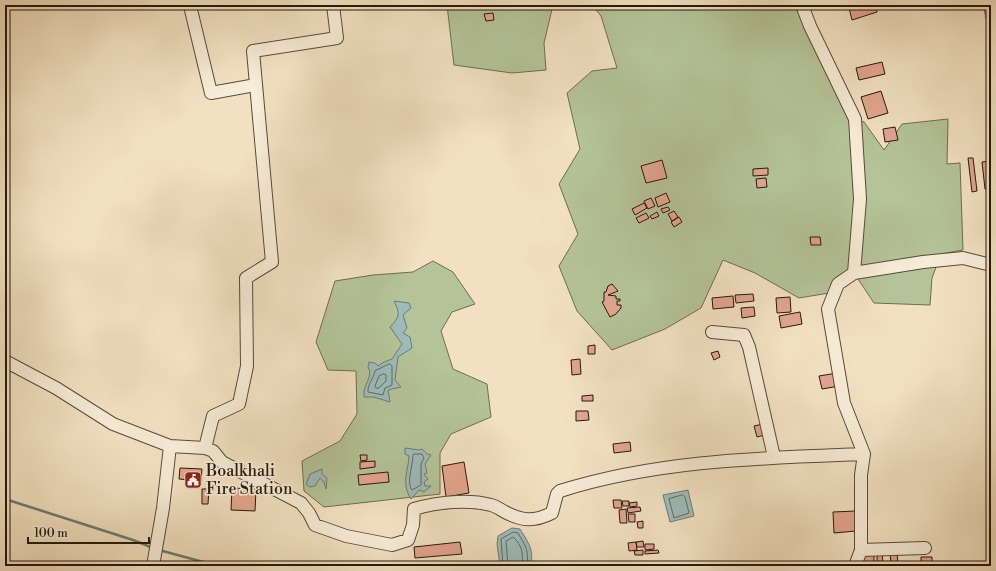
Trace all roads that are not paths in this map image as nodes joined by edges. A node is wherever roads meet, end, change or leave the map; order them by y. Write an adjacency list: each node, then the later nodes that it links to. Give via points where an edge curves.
1 (333, 5): 4 (street, via 337,38 253,52)
2 (802, 5): 6 (street, via 855,119 860,199)
3 (191, 10): 4 (street, via 211,94)
4 (256, 84): 10 (street, via 272,262 246,278 247,366 238,404 213,416)
5 (991, 265): 6 (street, via 963,258)
6 (854, 272): 11 (street, via 838,284 828,309 844,403)
7 (712, 332): 12 (street, via 744,336 749,347)
8 (5, 361): 9 (street, via 56,388 112,424)
9 (170, 446): 10 (street); 15 (street)
10 (205, 448): 12 (street, via 213,451 222,462 301,503 315,525 346,536 392,545 408,540 413,525 414,509 426,505 470,502 492,505 516,518 530,521 552,513 560,490 665,467)
11 (864, 454): 12 (street); 14 (street, via 861,475)
12 (774, 457)
13 (925, 548): 14 (street)
14 (861, 550): 16 (street)
15 (153, 566)
16 (855, 566)

